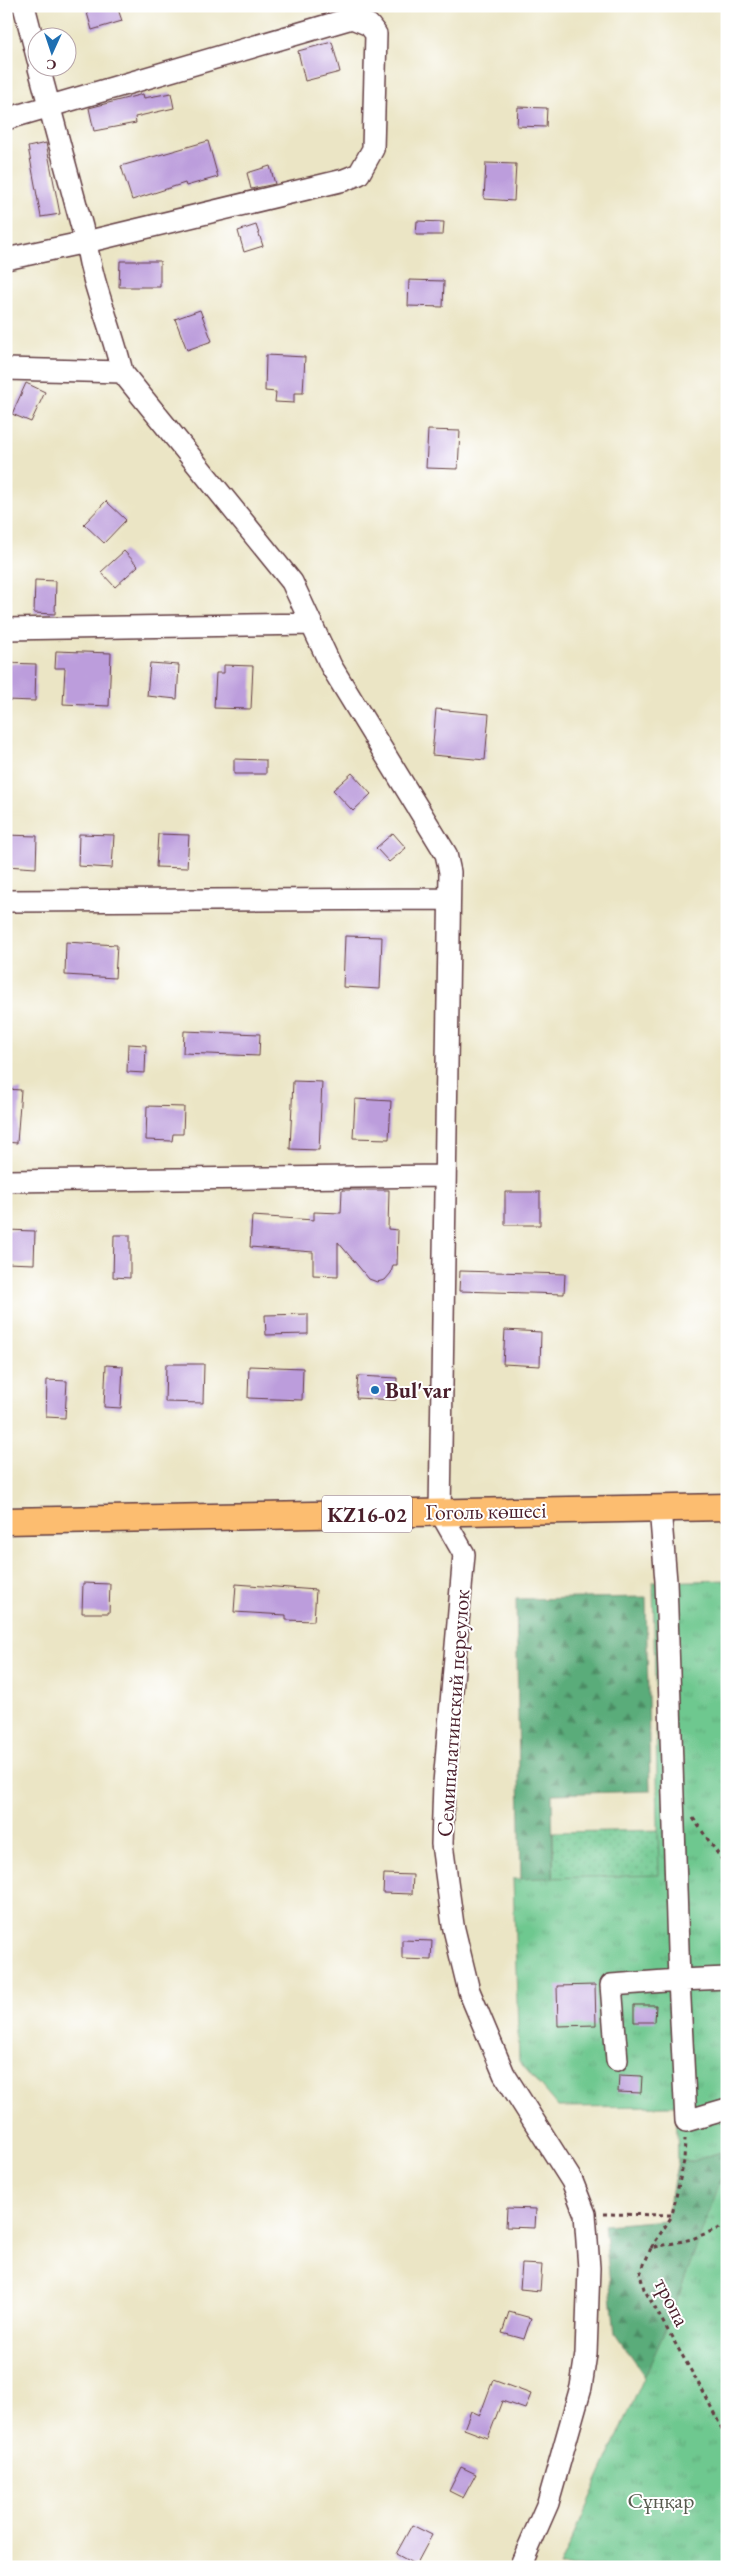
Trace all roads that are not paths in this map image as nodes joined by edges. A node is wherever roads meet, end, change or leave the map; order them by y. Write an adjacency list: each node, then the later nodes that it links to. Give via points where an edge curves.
1 (24, 6): 3 (street)
2 (350, 12): 5 (street); 7 (street, via 376,34 373,149 359,174)
3 (30, 28)
4 (42, 78): 5 (street)
5 (50, 108): 6 (street); 7 (street)
6 (6, 119)
7 (86, 242): 8 (street); 10 (street, via 90,270)
8 (6, 259)
9 (6, 369): 10 (street)
10 (122, 372): 11 (street, via 292,582)
11 (312, 624): 12 (street); 13 (street, via 331,666 446,854 450,872)
12 (6, 629)
13 (449, 899): 14 (street); 15 (street)
14 (6, 901)
15 (444, 1176): 16 (street); 19 (street)
16 (6, 1181)
17 (727, 1506): 18 (main road, Гоголь көшесі / KZ16-02)
18 (660, 1508): 19 (main road, Гоголь көшесі / KZ16-02); 22 (street, via 666,1582)
19 (440, 1512): 20 (main road, Гоголь көшесі / KZ16-02); 25 (street, Семипалатинский переулок, via 464,1554 444,1783 442,1844 453,1925 469,1991 504,2074 572,2181 585,2214 589,2268 586,2354 581,2387 548,2503)
20 (6, 1521)
21 (727, 1978): 22 (street)
22 (679, 1980): 23 (street, via 611,1986); 24 (street, via 686,2121)
23 (617, 2060)
24 (727, 2109)
25 (520, 2567)

